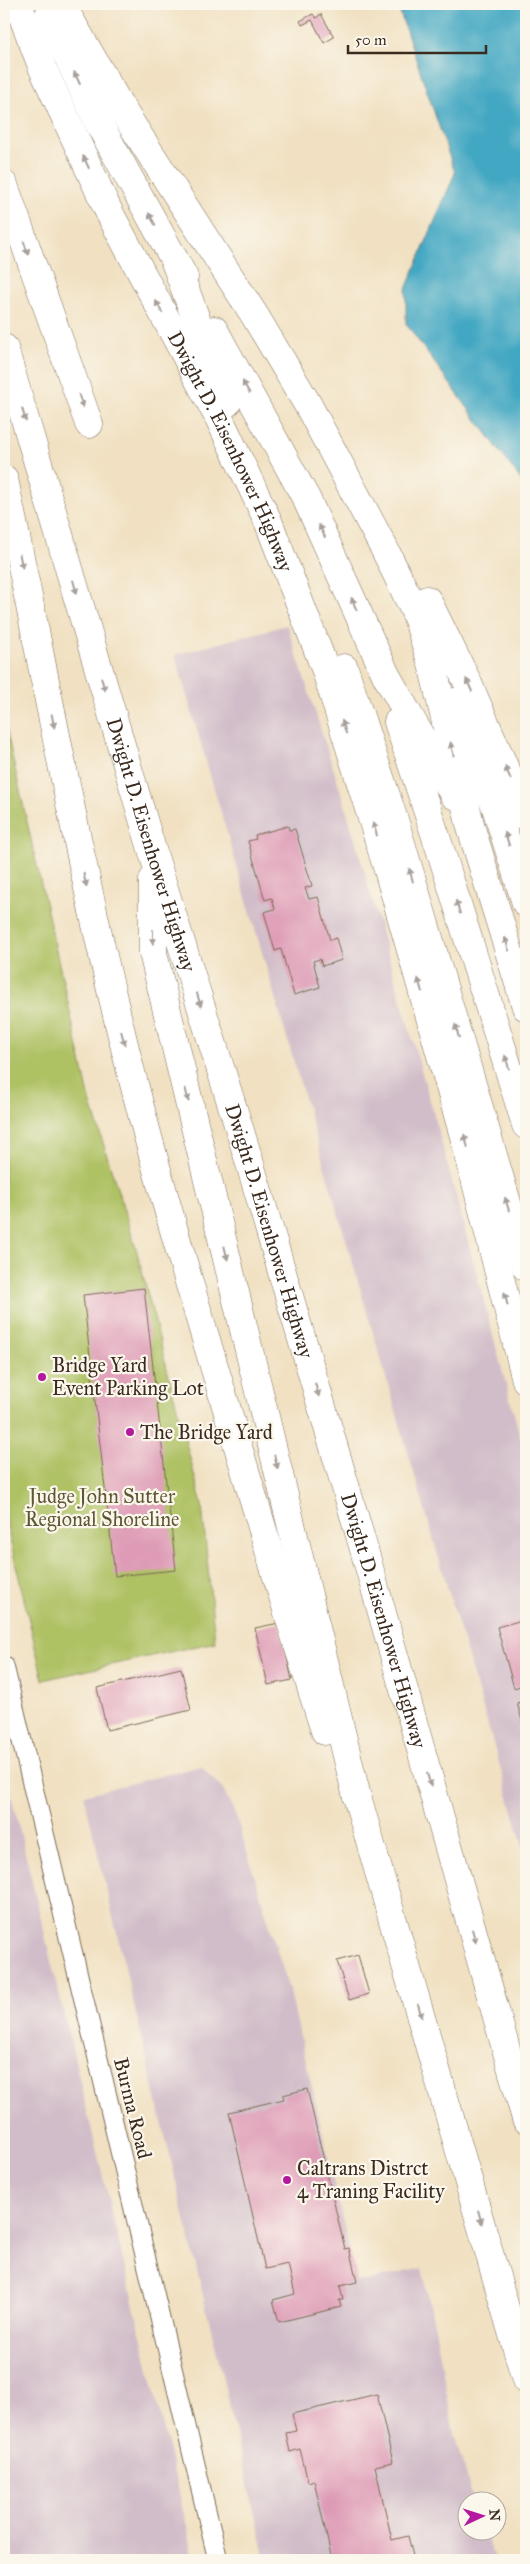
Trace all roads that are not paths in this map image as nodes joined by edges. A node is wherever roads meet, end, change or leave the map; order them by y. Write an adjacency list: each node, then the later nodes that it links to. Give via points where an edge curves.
1 (18, 4): 20 (highway, Dwight D. Eisenhower Highway, one-way to 1, via 462,1128 383,853 326,671 268,521 220,420 109,212 43,70)
2 (44, 4): 6 (highway, Dwight D. Eisenhower Highway, one-way to 2, via 98,122)
3 (61, 4): 11 (highway, Dwight D. Eisenhower Highway, via 121,108 304,397)
4 (77, 4): 13 (highway, one-way to 4, via 448,642 321,401 238,261 119,76)
5 (4, 185): 9 (highway, one-way to 9)
6 (175, 262): 12 (highway, Dwight D. Eisenhower Highway, one-way to 6, via 291,468); 19 (highway, Dwight D. Eisenhower Highway, one-way to 6, via 406,858 355,700 314,588 222,391)
7 (4, 349): 8 (highway); 15 (highway, Dwight D. Eisenhower Highway, one-way to 15)
8 (4, 390)
9 (89, 424)
10 (4, 479): 22 (highway, one-way to 22, via 72,822 115,1009 166,1204 297,1644)
11 (416, 614): 14 (highway, Dwight D. Eisenhower Highway, one-way to 11, via 432,664); 16 (highway, one-way to 11, via 485,777)
12 (366, 634): 14 (highway, Dwight D. Eisenhower Highway, via 458,803); 18 (highway, Dwight D. Eisenhower Highway, one-way to 12, via 442,856)
13 (526, 816)
14 (477, 847): 17 (highway, Dwight D. Eisenhower Highway, one-way to 14)
15 (153, 853): 22 (highway, one-way to 22, via 153,953 356,1793); 23 (highway, Dwight D. Eisenhower Highway, one-way to 23, via 248,1156 359,1530)
16 (526, 903)
17 (526, 1007)
18 (526, 1126)
19 (526, 1267)
20 (526, 1380)
21 (4, 1666): 25 (street, Burma Road)
22 (406, 1964): 24 (highway, one-way to 24)
23 (526, 2119)
24 (526, 2380)
25 (218, 2560)

